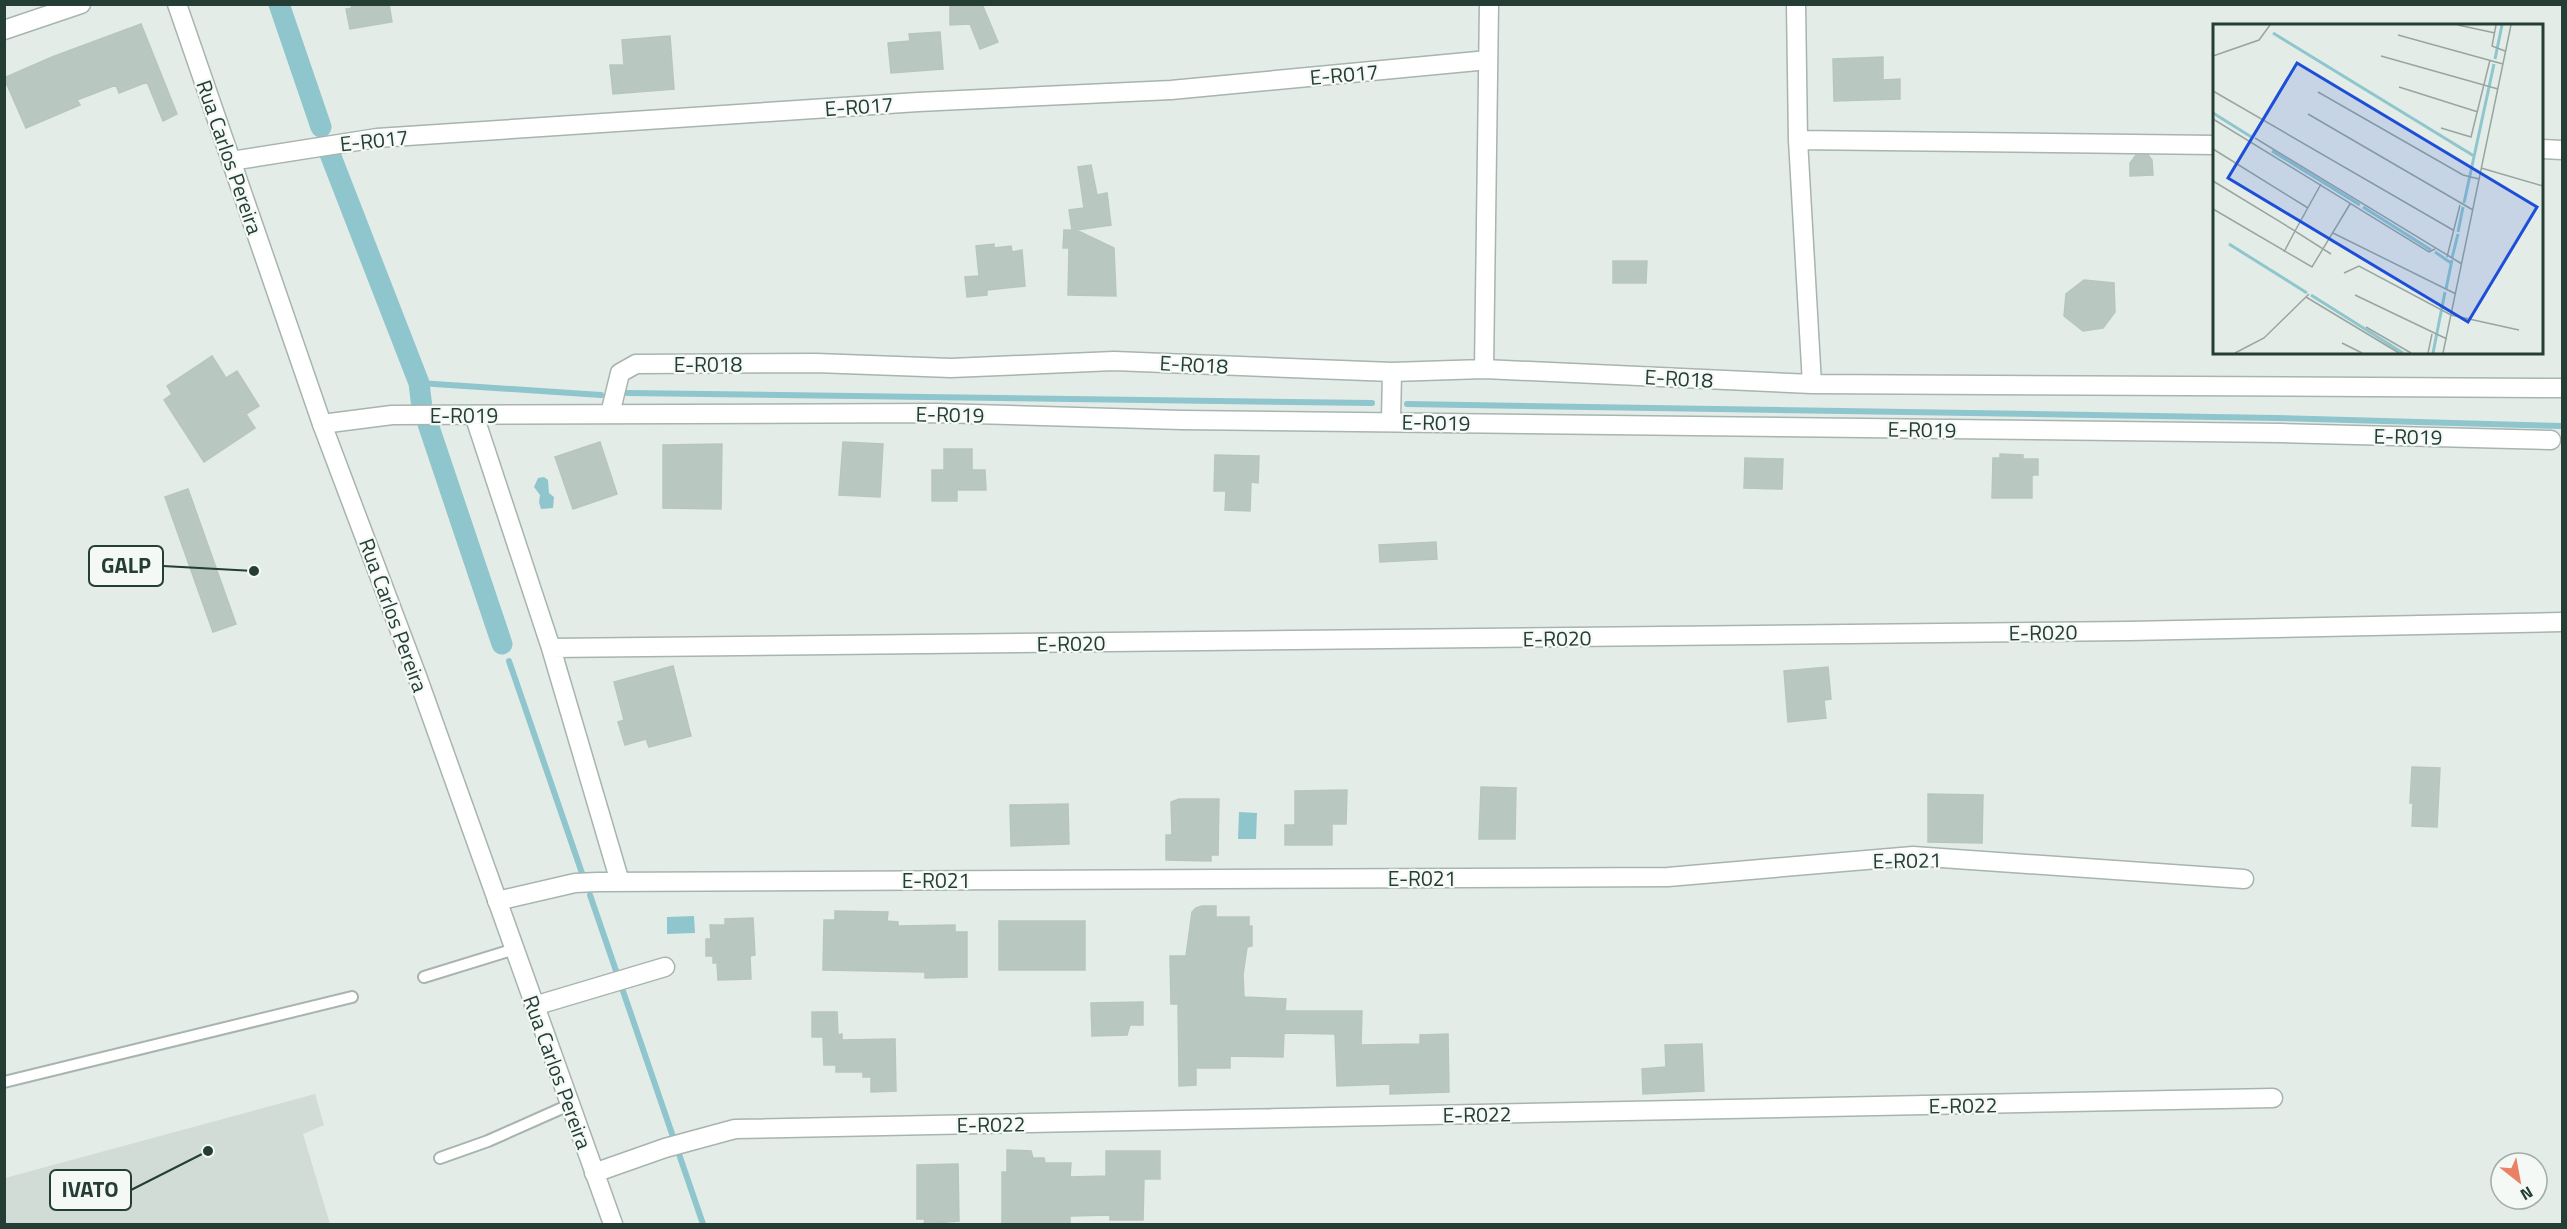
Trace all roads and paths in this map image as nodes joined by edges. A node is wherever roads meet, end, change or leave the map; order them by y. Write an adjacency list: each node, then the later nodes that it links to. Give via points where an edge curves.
1 (81, 4): 5 (street)
2 (177, 4): 11 (street, Rua Carlos Pereira)
3 (1489, 4): 6 (street)
4 (1796, 4): 7 (street)
5 (4, 30)
6 (1488, 60): 11 (street, E-R017, via 1171,90 918,102 376,138); 12 (street)
7 (1798, 140): 8 (street); 14 (street)
8 (2213, 145)
9 (2543, 149): 10 (street)
10 (2562, 150)
11 (231, 160): 19 (street, Rua Carlos Pereira)
12 (1484, 369): 13 (street, E-R018); 14 (street, E-R018)
13 (1392, 372): 16 (street, E-R018, via 1114,361 951,368 816,363 636,364 620,373); 18 (street)
14 (1812, 384): 15 (street, E-R018)
15 (2562, 388)
16 (610, 414): 17 (street, E-R019); 18 (street, E-R019, via 926,413)
17 (474, 415): 19 (street, E-R019, via 392,415); 22 (street)
18 (1391, 422): 20 (street, E-R019)
19 (322, 424): 25 (street, Rua Carlos Pereira)
20 (2551, 440)
21 (2562, 622): 22 (street, E-R020, via 2141,631)
22 (551, 648): 24 (street)
23 (2244, 879): 24 (street, E-R021, via 1913,856 1668,877)
24 (620, 882): 25 (street, E-R021, via 575,884)
25 (497, 901): 26 (street, Rua Carlos Pereira)
26 (516, 949): 28 (lane); 30 (street, Rua Carlos Pereira)
27 (665, 967): 30 (street)
28 (424, 977)
29 (352, 997): 31 (lane)
30 (534, 1006): 33 (street, Rua Carlos Pereira)
31 (4, 1082)
32 (2273, 1098): 35 (street, E-R022, via 735,1129)
33 (569, 1105): 34 (lane); 35 (street, Rua Carlos Pereira)
34 (440, 1158)
35 (594, 1173): 36 (street, Rua Carlos Pereira)
36 (613, 1224)

